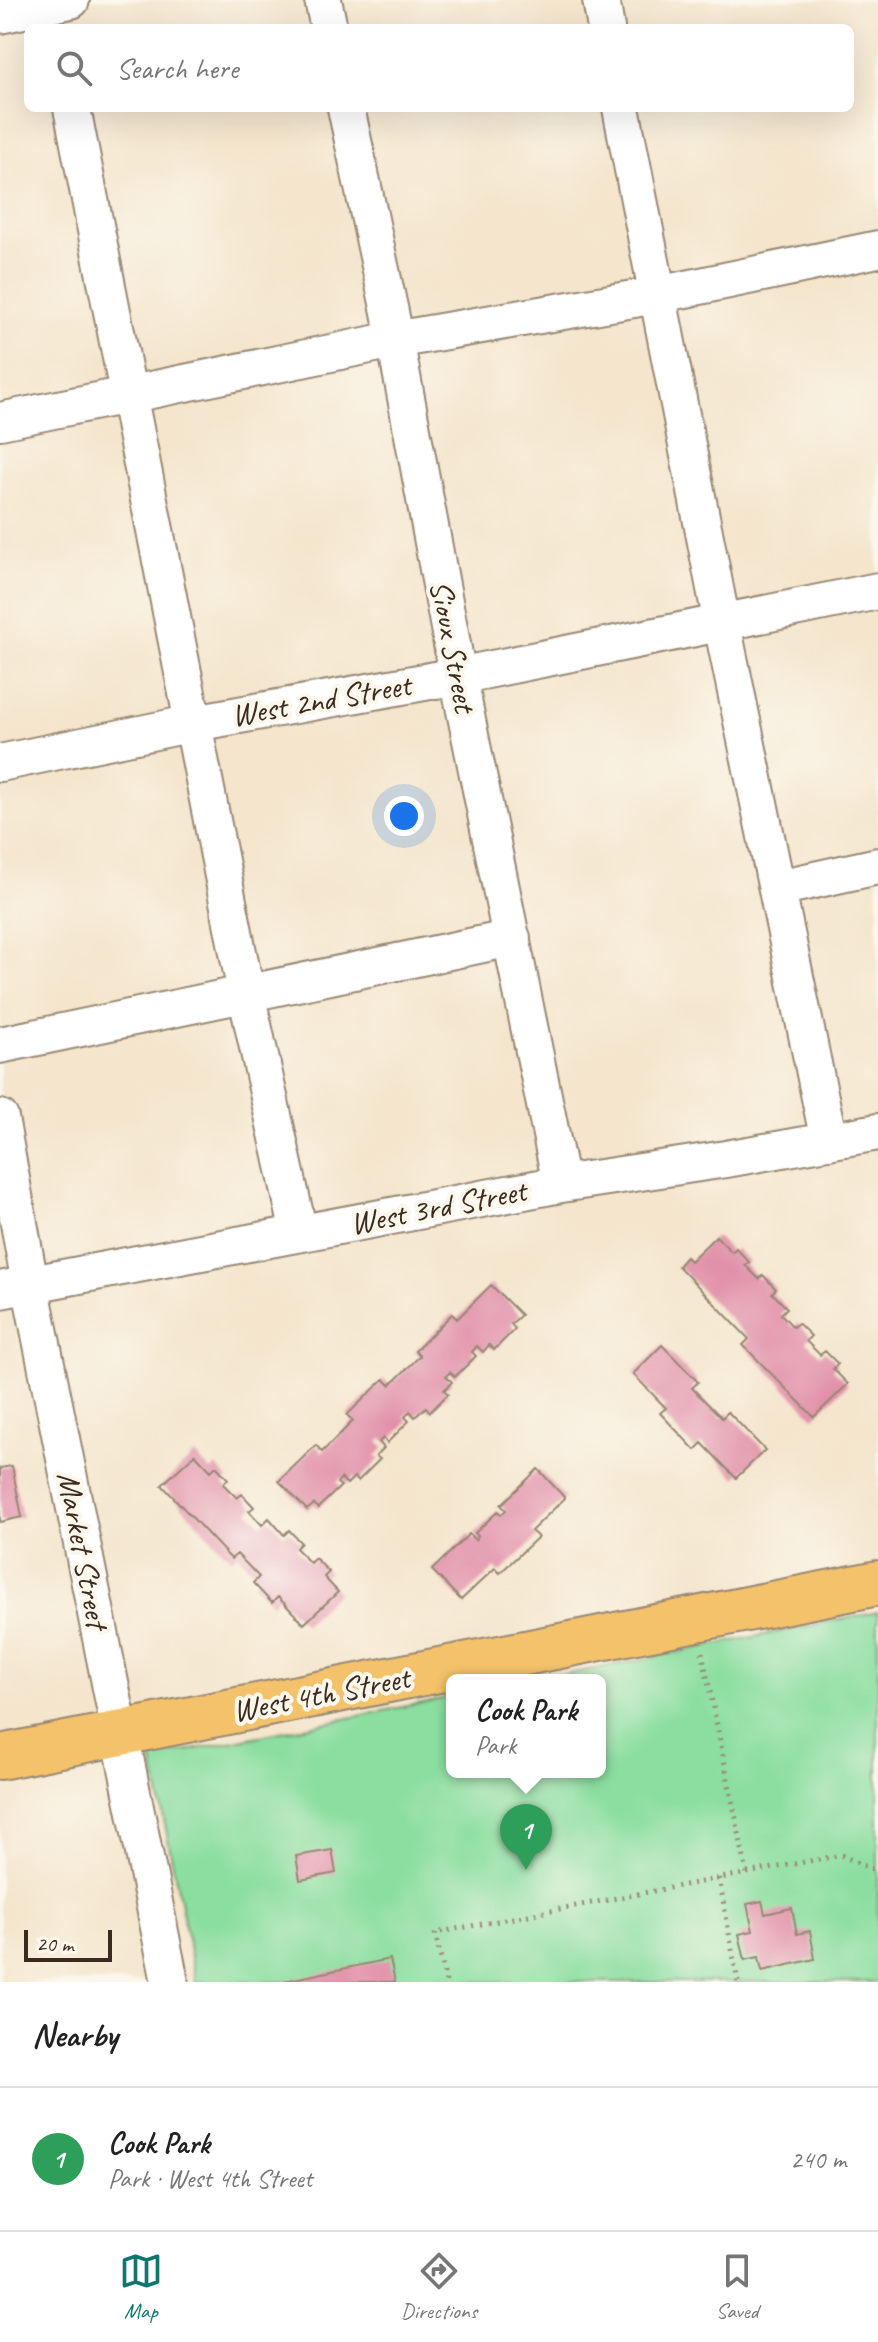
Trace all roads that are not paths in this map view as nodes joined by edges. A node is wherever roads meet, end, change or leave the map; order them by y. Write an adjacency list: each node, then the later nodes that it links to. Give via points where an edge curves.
1 (323, 0): 5 (street)
2 (601, 0): 6 (street)
3 (60, 11): 4 (street)
4 (0, 15)
5 (328, 24)
6 (605, 24)
7 (73, 112): 13 (street)
8 (347, 112): 12 (street, Sioux Street)
9 (622, 112): 11 (street)
10 (878, 249): 11 (street)
11 (657, 295): 12 (street); 16 (street)
12 (394, 340): 13 (street); 17 (street, Sioux Street)
13 (127, 395): 14 (street); 18 (street)
14 (0, 421)
15 (878, 591): 16 (street, West 2nd Street)
16 (722, 624): 17 (street, West 2nd Street); 21 (street)
17 (458, 676): 18 (street, West 2nd Street); 22 (street, Sioux Street)
18 (194, 723): 19 (street, West 2nd Street); 23 (street)
19 (0, 763)
20 (878, 866): 21 (street)
21 (778, 888): 27 (street)
22 (512, 938): 23 (street); 28 (street, Sioux Street)
23 (246, 993): 24 (street); 29 (street)
24 (0, 1045)
25 (0, 1118): 30 (street, Market Street)
26 (878, 1132): 27 (street, West 3rd Street)
27 (829, 1141): 28 (street, West 3rd Street)
28 (561, 1184): 29 (street, West 3rd Street)
29 (299, 1233): 30 (street, West 3rd Street)
30 (15, 1287): 32 (street, Market Street)
31 (878, 1583): 32 (main road, West 4th Street)
32 (120, 1734): 33 (main road, West 4th Street); 34 (street, Market Street)
33 (0, 1757)
34 (170, 1982)

